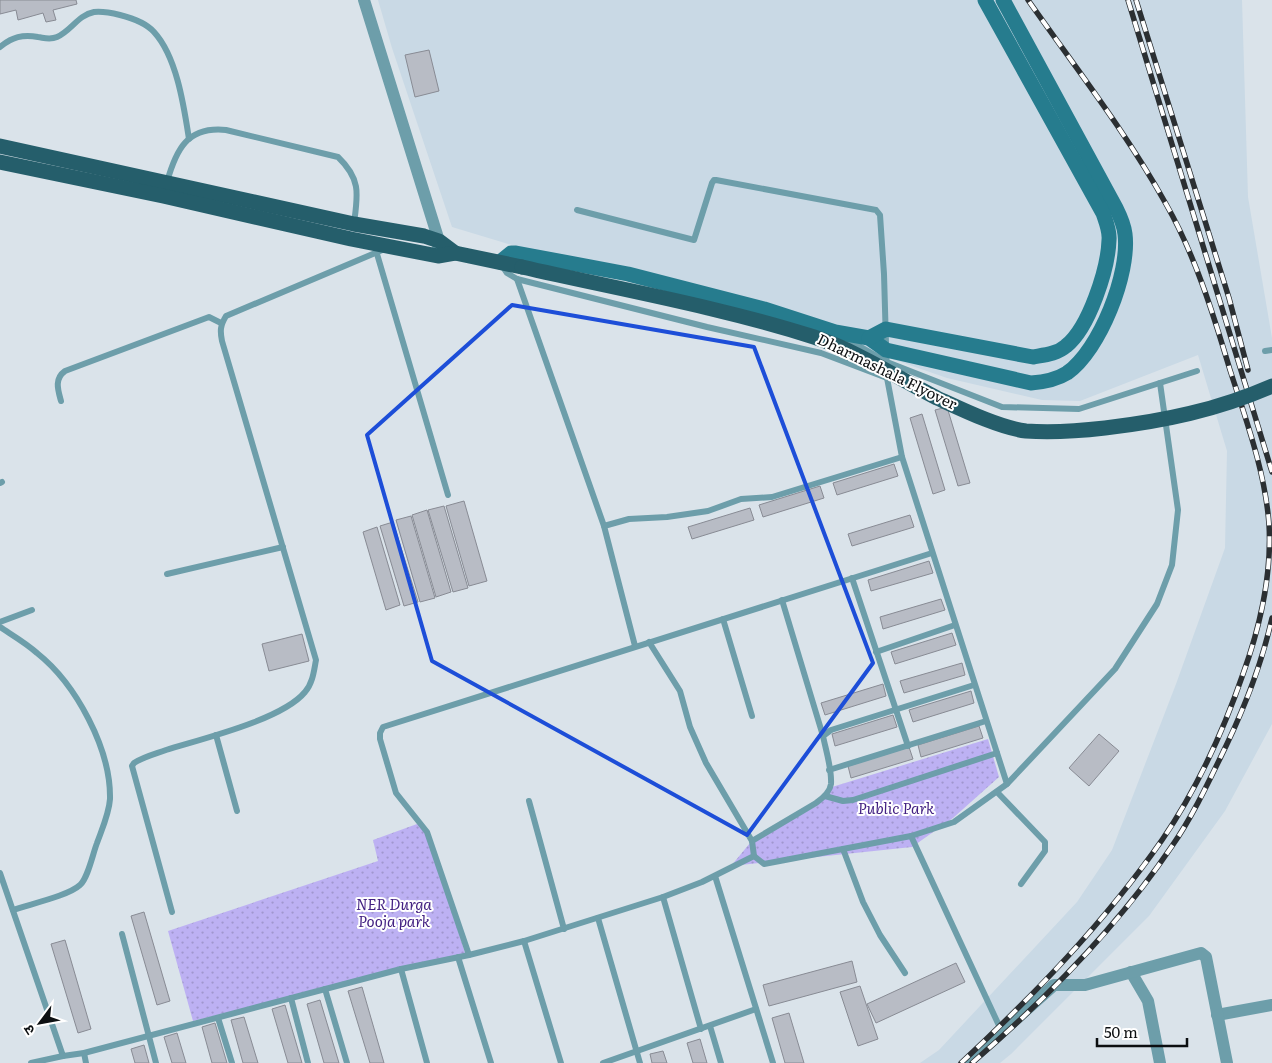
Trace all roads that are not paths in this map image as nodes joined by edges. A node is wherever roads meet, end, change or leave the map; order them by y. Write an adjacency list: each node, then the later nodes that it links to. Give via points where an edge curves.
1 (364, 0): 12 (street)
2 (986, 0): 17 (street, via 1107,224 1106,262 1096,297 1079,333 1065,347 1048,355 1033,357)
3 (1003, 0): 20 (street, via 1120,218 1125,234 1123,272 1110,311 1090,348 1066,374 1049,381 1031,383)
4 (0, 47): 5 (lane, via 23,35 55,38 93,12 133,18 153,31 166,50 182,96)
5 (189, 139): 8 (lane, via 174,157); 10 (lane, via 214,129 338,157 347,165 356,184)
6 (0, 146): 8 (main road)
7 (0, 162): 8 (main road)
8 (165, 189): 10 (main road)
9 (577, 210): 17 (lane, via 692,240 696,238 714,180 876,210 880,215)
10 (352, 232): 11 (main road); 12 (main road, via 424,236)
11 (390, 246): 12 (main road); 13 (lane)
12 (438, 248): 14 (main road, Dharmashala Flyover)
13 (377, 254): 16 (lane, via 226,316); 27 (lane)
14 (500, 262): 15 (main road, Dharmashala Flyover); 18 (street, via 516,253 628,274)
15 (520, 273): 22 (lane, via 707,327 821,353); 24 (main road, Dharmashala Flyover, bridge, via 703,308 816,337 938,398 1002,425 1025,431 1093,429 1167,419 1206,410); 28 (lane)
16 (221, 323): 25 (lane, via 209,317 65,371 57,380); 29 (lane, via 222,342)
17 (886, 329): 19 (street); 20 (lane)
18 (835, 332): 19 (street); 20 (lane)
19 (869, 338): 20 (street)
20 (886, 356): 22 (lane); 23 (lane, via 1002,407 1079,409)
21 (1197, 371): 23 (lane)
22 (887, 378): 26 (lane)
23 (1160, 383): 51 (lane, via 1178,510 1172,564 1157,604 1115,669)
24 (1272, 386)
25 (61, 401)
26 (902, 457): 28 (lane, via 772,497 742,499 708,511 629,519); 30 (lane)
27 (448, 495)
28 (604, 526): 40 (lane)
29 (283, 547): 31 (lane); 46 (lane, via 316,660 314,675 306,692 282,710)
30 (932, 553): 32 (lane); 37 (lane)
31 (167, 574)
32 (852, 578): 33 (lane); 41 (lane)
33 (782, 600): 35 (lane); 47 (lane)
34 (32, 610): 36 (lane)
35 (724, 619): 39 (lane); 44 (lane)
36 (0, 622)
37 (955, 625): 41 (lane); 42 (lane)
38 (0, 626): 64 (lane, via 38,654 73,692 100,745 110,799 108,814 83,882 73,890)
39 (649, 642): 40 (lane); 57 (lane, via 680,691 690,727 706,763)
40 (635, 646): 70 (lane, via 383,727 380,733 396,793 427,832)
41 (876, 652): 43 (lane)
42 (974, 685): 43 (lane); 45 (lane)
43 (895, 710): 47 (lane, via 831,730); 48 (lane)
44 (752, 716)
45 (986, 721): 48 (lane); 49 (lane)
46 (216, 735): 55 (lane); 65 (lane, via 139,760 132,766)
47 (823, 736): 50 (lane)
48 (908, 746): 50 (lane)
49 (997, 753): 51 (lane); 53 (lane, via 853,800 842,801)
50 (829, 770): 53 (lane, via 831,785)
51 (1007, 784): 52 (lane)
52 (997, 792): 56 (lane, via 954,822); 62 (lane, via 1045,842 1045,851)
53 (825, 796): 57 (lane)
54 (529, 801): 67 (lane)
55 (237, 810)
56 (911, 836): 58 (lane); 83 (lane)
57 (752, 841): 59 (lane)
58 (843, 849): 59 (lane, via 764,864); 74 (lane, via 863,902)
59 (754, 856): 61 (lane)
60 (0, 873): 64 (lane)
61 (715, 876): 63 (lane); 78 (lane)
62 (1021, 884)
63 (663, 897): 66 (lane); 82 (lane)
64 (13, 910): 87 (lane)
65 (172, 912)
66 (598, 918): 67 (lane); 85 (lane)
67 (564, 929): 69 (lane)
68 (122, 934): 84 (lane)
69 (524, 941): 70 (lane); 96 (lane)
70 (469, 955): 71 (lane)
71 (458, 958): 72 (lane); 95 (lane)
72 (400, 969): 75 (lane); 94 (lane)
73 (1131, 972): 79 (street, via 1204,954); 83 (street, via 1085,984 1054,985); 102 (street, via 1148,1001)
74 (905, 973)
75 (326, 989): 76 (lane); 93 (lane)
76 (292, 998): 80 (lane); 92 (lane)
77 (1272, 1005): 79 (street)
78 (756, 1010): 81 (lane); 100 (lane)
79 (1217, 1015): 103 (street)
80 (218, 1018): 84 (lane); 91 (lane)
81 (710, 1026): 82 (lane); 99 (lane)
82 (701, 1029): 85 (lane)
83 (1002, 1032): 101 (street)
84 (149, 1036): 86 (lane); 90 (lane)
85 (637, 1052): 97 (lane); 98 (lane)
86 (84, 1054): 87 (lane); 89 (lane)
87 (63, 1056): 88 (lane)
88 (31, 1063)
89 (86, 1063)
90 (156, 1063)
91 (232, 1063)
92 (308, 1063)
93 (346, 1063)
94 (427, 1063)
95 (491, 1063)
96 (561, 1063)
97 (603, 1063)
98 (640, 1063)
99 (721, 1063)
100 (772, 1063)
101 (966, 1063)
102 (1160, 1063)
103 (1227, 1063)

